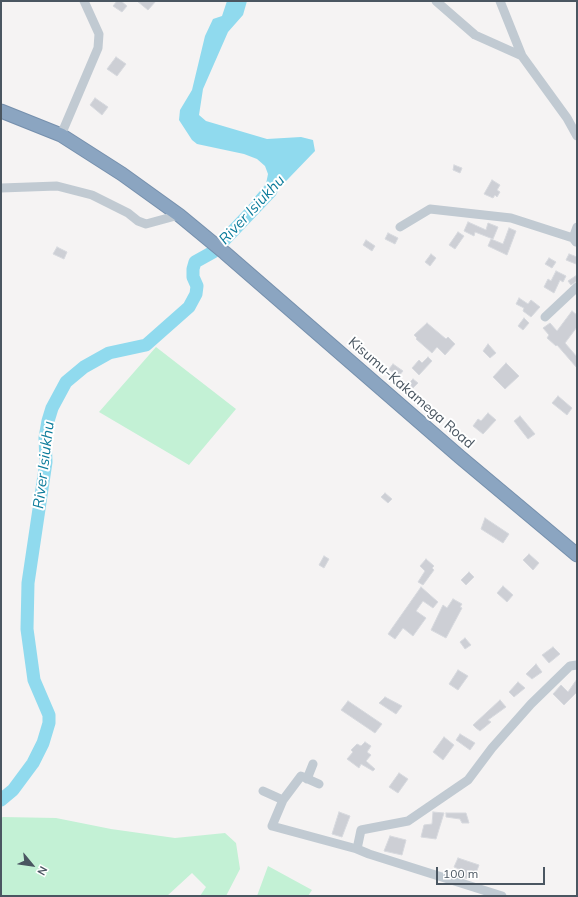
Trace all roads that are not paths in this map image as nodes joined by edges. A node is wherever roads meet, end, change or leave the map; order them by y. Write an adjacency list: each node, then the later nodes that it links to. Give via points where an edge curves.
1 (84, 1): 6 (street, via 99,34 98,48)
2 (436, 1): 4 (street, via 475,35)
3 (500, 1): 4 (street)
4 (522, 56): 7 (street)
5 (1, 111): 6 (highway, Kisumu-Kakamega Road)
6 (61, 135): 9 (highway, Kisumu-Kakamega Road, via 122,174)
7 (577, 136)
8 (1, 188): 9 (street, via 57,186 92,194 146,224)
9 (178, 216): 15 (highway, Kisumu-Kakamega Road, via 225,253)
10 (400, 227): 12 (street, via 430,209 510,218)
11 (577, 227): 12 (street)
12 (575, 240)
13 (577, 287): 14 (street)
14 (544, 317)
15 (577, 555)
16 (577, 664): 22 (street, via 570,666 531,704 468,780 408,821 361,830)
17 (313, 764): 18 (street)
18 (307, 779): 19 (street); 21 (street, via 302,776)
19 (318, 784)
20 (264, 791): 21 (street)
21 (282, 800): 22 (street, via 272,826)
22 (357, 849): 23 (street)
23 (502, 896)

